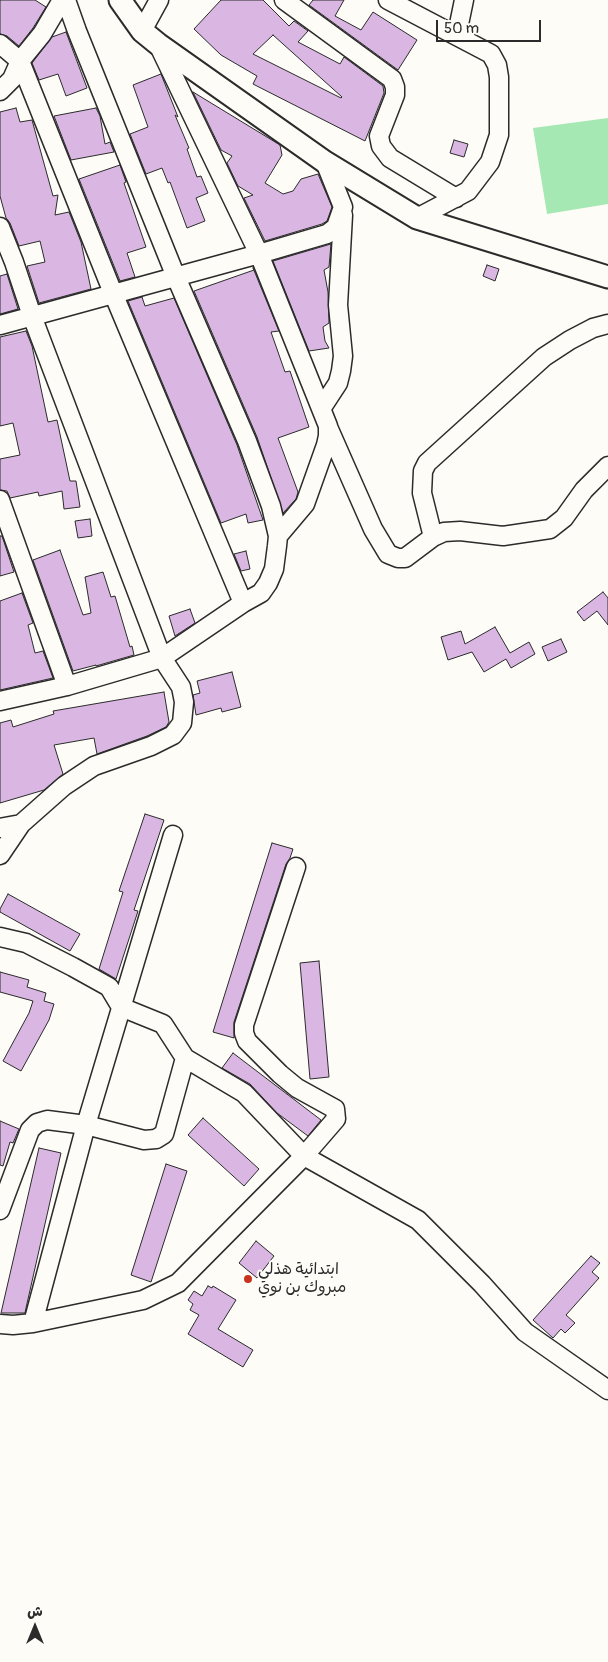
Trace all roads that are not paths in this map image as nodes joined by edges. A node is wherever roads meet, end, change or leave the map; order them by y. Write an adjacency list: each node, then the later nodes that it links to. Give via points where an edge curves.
1 (62, 0): 11 (street, via 42,34)
2 (66, 0): 19 (street)
3 (120, 0): 9 (street)
4 (159, 0): 9 (street)
5 (284, 0): 14 (street, via 392,80 395,95 379,136 381,146 390,158)
6 (388, 0): 8 (street)
7 (464, 0): 8 (street)
8 (457, 34): 14 (street, via 491,54 498,71 500,110 499,135 490,162 468,191)
9 (150, 38): 13 (street); 18 (street)
10 (0, 44): 11 (street)
11 (20, 61): 12 (street, via 12,79); 21 (street)
12 (0, 91)
13 (325, 162): 15 (street); 16 (street)
14 (456, 198): 16 (street)
15 (343, 207): 18 (street, via 336,227 327,234); 25 (street, via 338,305 343,356 338,383)
16 (417, 218): 20 (street)
17 (0, 227): 22 (street)
18 (258, 254): 19 (street); 25 (street)
19 (176, 277): 21 (street); 29 (street, via 247,440 271,506)
20 (608, 277)
21 (113, 293): 22 (street); 31 (street)
22 (32, 316): 23 (street); 32 (street)
23 (0, 324)
24 (608, 324): 30 (street, via 593,328 544,356 427,463 423,471 422,493)
25 (321, 409): 26 (street)
26 (328, 426): 29 (street, via 326,445 305,504); 30 (street, via 373,529 388,554 405,558)
27 (608, 466): 30 (street, via 584,490 564,518 550,529 503,536 452,531)
28 (0, 500): 33 (street)
29 (278, 536): 31 (street, via 274,570 268,583 261,593)
30 (433, 537)
31 (243, 603): 32 (street)
32 (162, 658): 33 (street); 35 (street, via 181,687 184,713 178,731 151,746 94,766 64,786)
33 (67, 686): 34 (street)
34 (0, 701)
35 (21, 824): 36 (street); 38 (street)
36 (0, 828)
37 (173, 835): 41 (street)
38 (0, 855)
39 (296, 867): 44 (street, via 244,1033 247,1041 286,1079 335,1109 336,1119)
40 (0, 937): 41 (street, via 26,943 109,987)
41 (121, 1007): 42 (street, via 163,1024); 43 (street)
42 (185, 1058): 43 (street, via 164,1134 144,1140); 44 (street, via 244,1093)
43 (86, 1125): 45 (street, via 47,1120 37,1123 30,1130); 46 (street)
44 (304, 1156): 46 (street, via 178,1283 143,1300); 48 (street, via 418,1220 525,1332)
45 (0, 1210)
46 (33, 1323): 47 (street)
47 (0, 1324)
48 (608, 1390)

